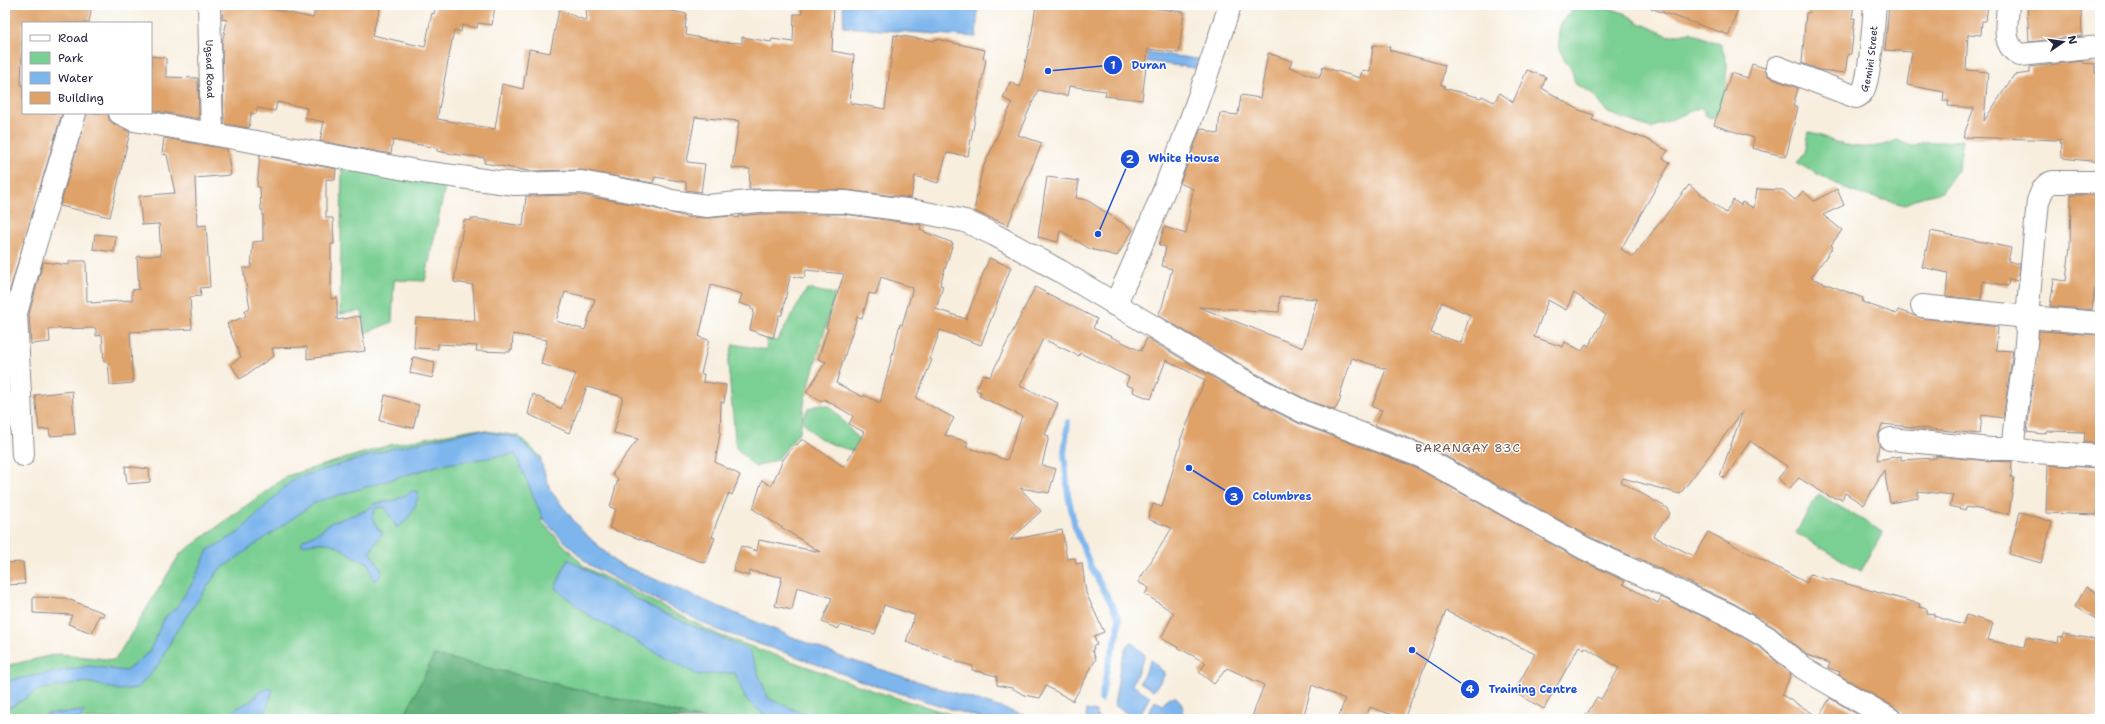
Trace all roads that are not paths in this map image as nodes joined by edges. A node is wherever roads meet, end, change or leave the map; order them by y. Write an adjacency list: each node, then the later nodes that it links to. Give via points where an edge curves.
1 (209, 5): 9 (street, Ugsad Road)
2 (1230, 5): 11 (street, via 1186,134 1149,231)
3 (1875, 5): 6 (street, Gemini Street, via 1867,74 1860,95 1856,97)
4 (2008, 5): 5 (street, via 2006,36 2014,52 2020,55)
5 (2100, 47)
6 (1777, 67)
7 (75, 114): 15 (street, via 16,313)
8 (122, 114): 9 (street, via 134,120)
9 (212, 134): 11 (street, via 422,172 515,184 580,182 692,205 759,201 845,202 922,212 965,221 995,235)
10 (2100, 182): 13 (street, via 2048,183 2043,187 2038,201)
11 (1115, 305): 20 (street, via 1250,384 1304,412 1420,456 1584,548 1729,615 1768,638 1803,668)
12 (1922, 306): 13 (street)
13 (2027, 317): 14 (street); 17 (street, via 2028,337 2013,425)
14 (2100, 323)
15 (12, 356): 18 (street)
16 (1890, 439): 17 (street)
17 (2013, 449): 19 (street)
18 (23, 455)
19 (2100, 456)
20 (1890, 719)

